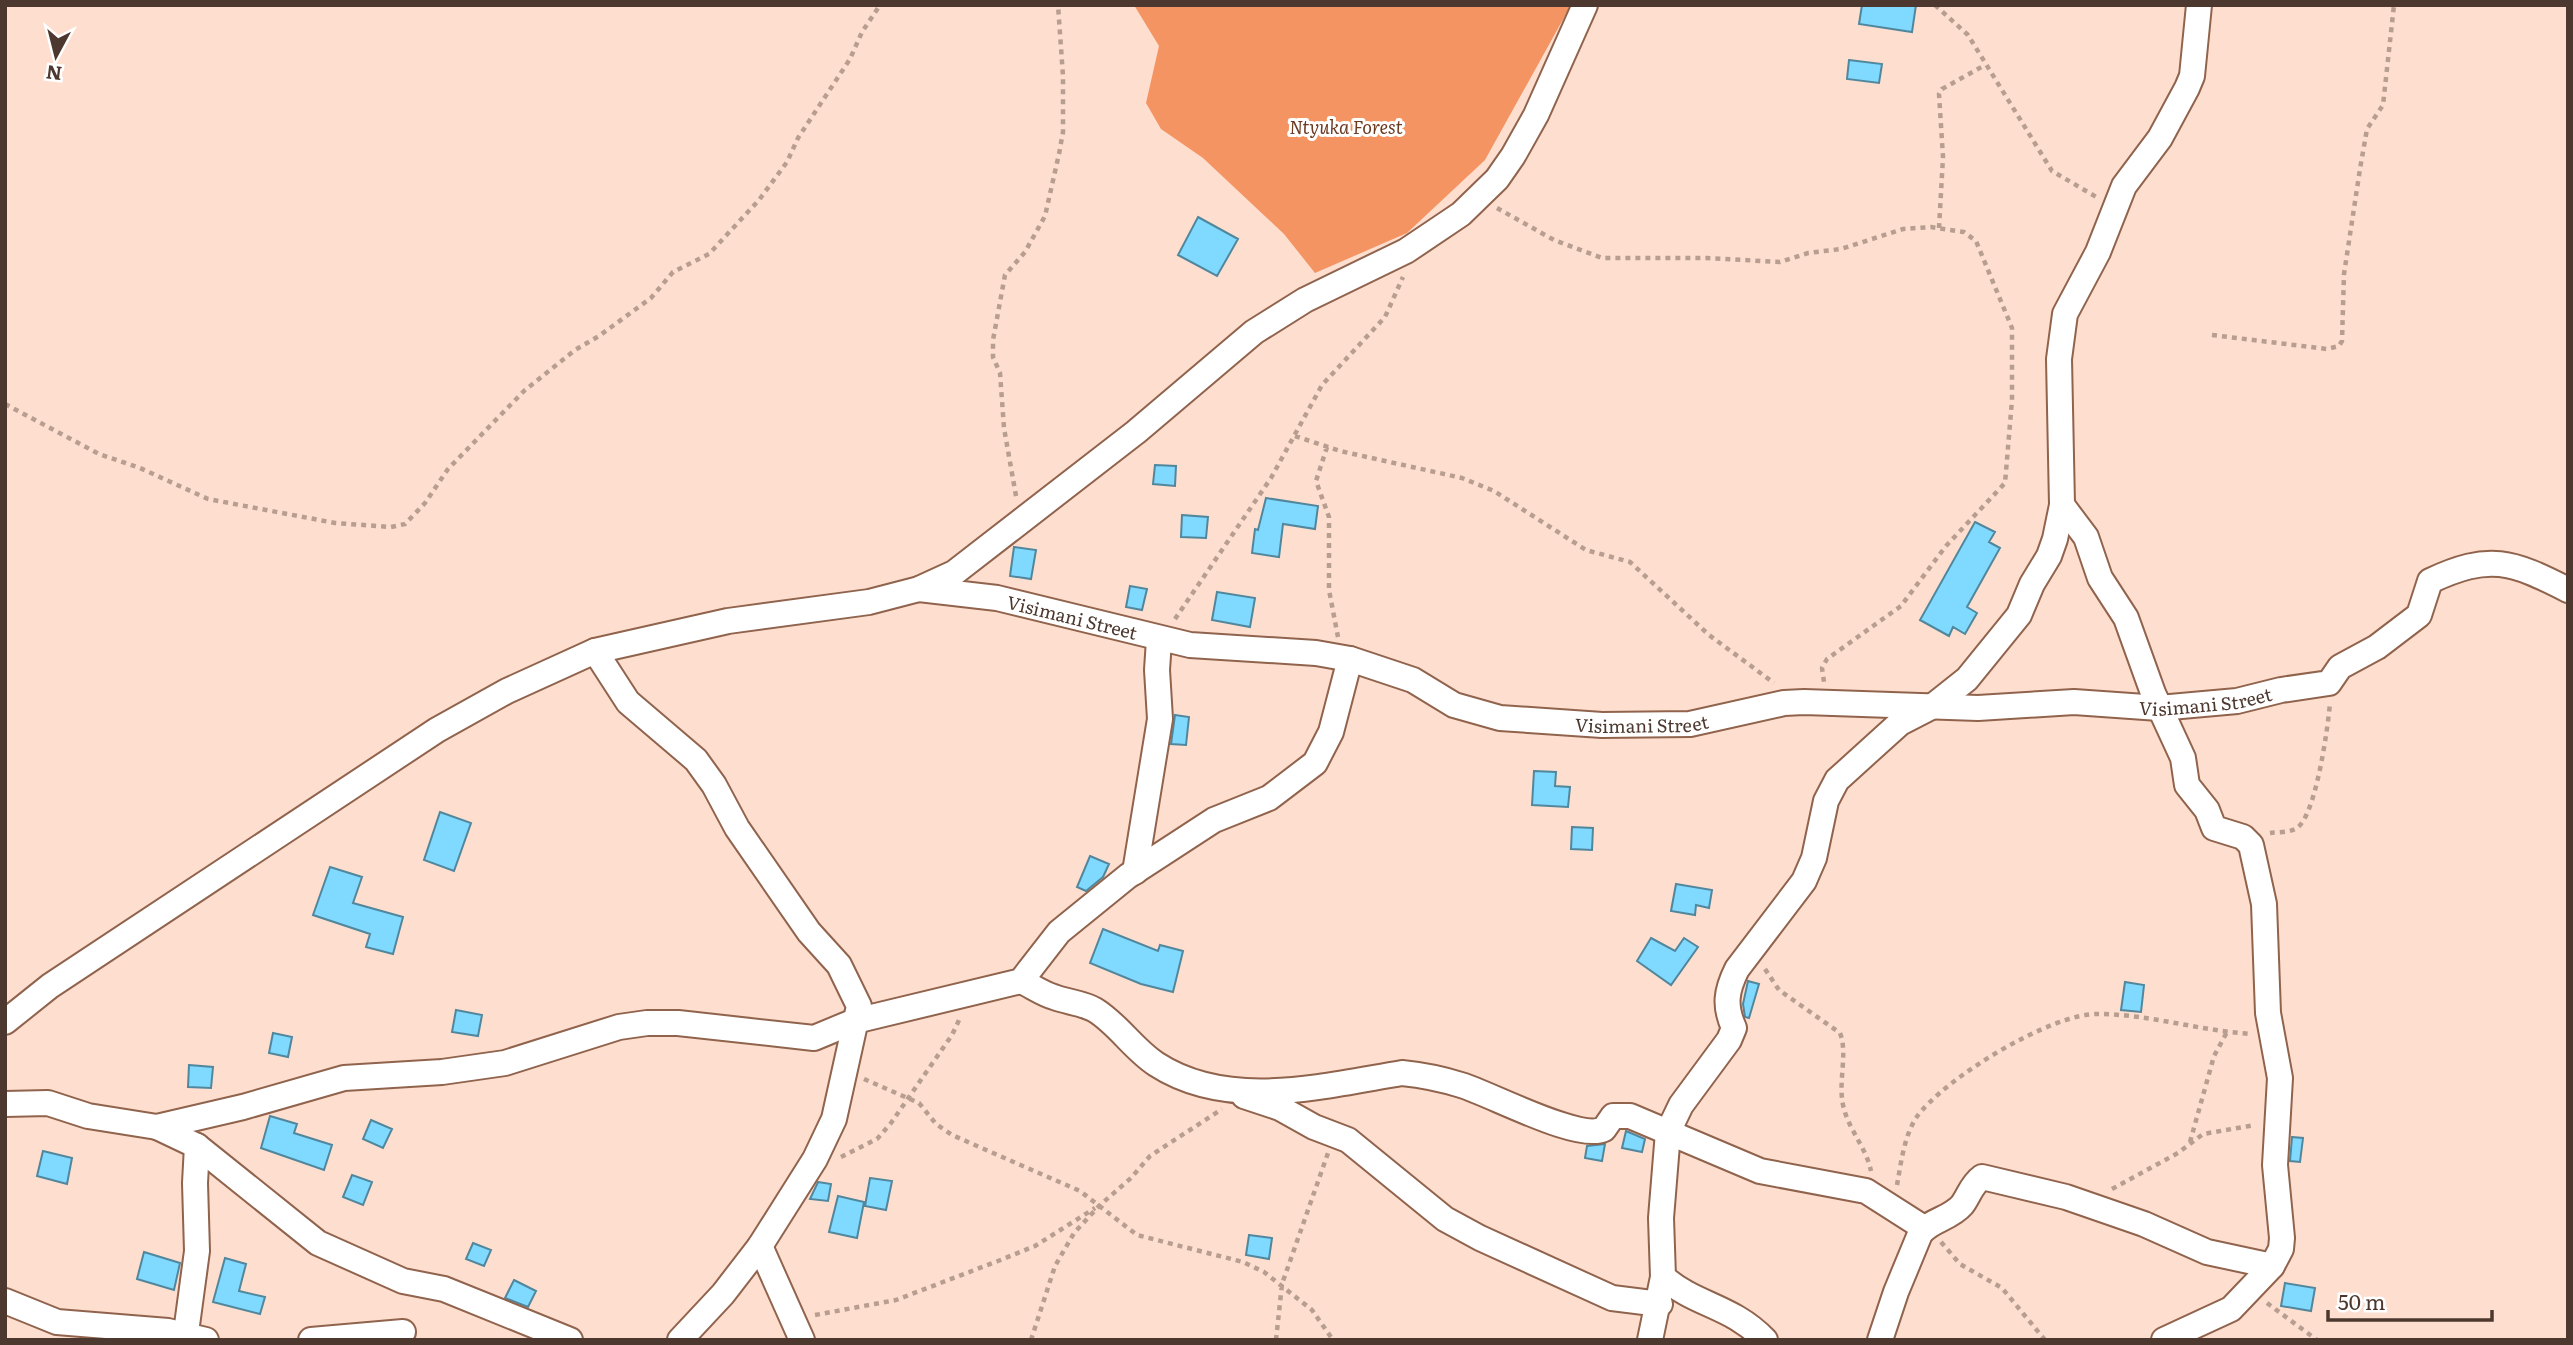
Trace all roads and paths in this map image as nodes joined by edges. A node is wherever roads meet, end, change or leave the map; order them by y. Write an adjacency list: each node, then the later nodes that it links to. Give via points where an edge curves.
1 (880, 5): 13 (path, via 787,162 759,200 709,254 673,272 651,298 524,391 448,469 405,524 335,523 208,499 99,454)
2 (1058, 5): 17 (path, via 1063,76 1059,153 1045,216 1026,252 1005,275 993,340)
3 (1585, 5): 8 (street, via 1536,115 1508,164)
4 (1936, 5): 7 (path, via 1968,35)
5 (2199, 5): 9 (street, via 2187,88 2160,138 2123,186)
6 (2395, 5): 12 (path, via 2383,105 2367,129 2360,169 2344,274 2342,341 2327,349)
7 (1985, 65): 9 (path, via 2052,171); 10 (path, via 1939,94 1943,156)
8 (1479, 197): 10 (path, via 1554,240 1602,258 1780,262 1903,229); 11 (street)
9 (2115, 206): 16 (street, via 2063,322 2058,382)
10 (1939, 228): 25 (path, via 1964,232 1976,241 2012,328 2007,476 1901,606 1827,659 1822,668)
11 (1406, 251): 14 (path, via 1401,287 1391,308 1322,385); 17 (street, via 1305,300 1254,332 1136,432)
12 (2212, 335)
13 (5, 404)
14 (1295, 436): 15 (path); 20 (path)
15 (1327, 447): 22 (path, via 1316,481 1329,517 1329,590); 24 (path, via 1478,483 1586,550 1630,562 1709,635)
16 (2062, 505): 26 (street, via 2056,540 2019,615 1967,679); 27 (street, via 2086,537 2100,578 2126,618)
17 (1019, 522): 18 (street, via 954,573)
18 (919, 589): 20 (street, Visimani Street, via 1009,600); 21 (street, via 869,602 728,621)
19 (2568, 590): 23 (street, via 2508,565 2469,565 2431,581 2419,615 2340,667)
20 (1159, 639): 22 (street, Visimani Street); 29 (street, via 1160,719)
21 (595, 651): 33 (street, via 628,702 696,760 714,785 737,828 810,932 839,965 859,1006); 34 (street, via 507,691 437,730 50,986)
22 (1344, 658): 24 (street, Visimani Street, via 1413,680 1454,705 1500,718 1543,723 1690,724); 29 (street, via 1331,732 1308,770 1269,798 1214,820)
23 (2332, 681): 27 (street, Visimani Street, via 2237,701); 28 (path, via 2326,749 2303,821 2291,831)
24 (1804, 702): 25 (street, Visimani Street)
25 (1833, 702): 26 (street, Visimani Street)
26 (1933, 706): 27 (street, Visimani Street, via 2074,702); 30 (street, via 1900,723 1837,780 1826,801 1814,858 1804,881)
27 (2159, 708): 28 (street, via 2183,758 2187,785 2207,810 2212,825)
28 (2244, 837): 36 (street, via 2255,854 2264,904)
29 (1135, 872): 31 (street, via 1076,916)
30 (1762, 935): 43 (street, via 1729,985 1726,1009 1734,1028 1729,1040 1681,1105); 48 (path, via 1770,981 1840,1033 1843,1108)
31 (1021, 981): 32 (street); 38 (street, via 1096,1011 1157,1065)
32 (973, 992): 33 (street); 39 (path, via 952,1035)
33 (855, 1021): 37 (street); 42 (street, via 807,1038 678,1023 619,1027 505,1063 344,1078)
34 (5, 1022)
35 (2227, 1032): 36 (path); 45 (path, via 2214,1056); 48 (path, via 2116,1015 2078,1015 2006,1048 1950,1086 1916,1119)
36 (2270, 1035): 41 (street, via 2280,1078)
37 (844, 1065): 39 (path, via 872,1084); 47 (street, via 834,1119)
38 (1233, 1091): 43 (street, via 1310,1087 1402,1073 1461,1085 1590,1132 1602,1130 1616,1115 1638,1118); 44 (street); 50 (path, via 1216,1115 1150,1156)
39 (908, 1097): 47 (path, via 877,1139 836,1160); 50 (path, via 951,1135 1080,1191)
40 (5, 1104): 42 (street, via 48,1103 88,1116)
41 (2276, 1122): 45 (path, via 2221,1129); 53 (street, via 2276,1192 2282,1238)
42 (158, 1126): 46 (street)
43 (1668, 1132): 48 (street, via 1760,1171 1855,1188); 54 (street, via 1661,1218)
44 (1336, 1134): 55 (path); 58 (street, via 1360,1148 1444,1219 1480,1238 1612,1298)
45 (2190, 1142): 49 (path)
46 (197, 1146): 61 (street); 63 (street, via 318,1243 403,1281 444,1289)
47 (815, 1158): 52 (street)
48 (1884, 1201): 51 (street)
49 (2087, 1205): 51 (street, via 1982,1177 1955,1211); 53 (street, via 2207,1252)
50 (1099, 1206): 55 (path, via 1137,1235 1242,1262); 59 (path, via 1035,1246 896,1300 818,1314); 65 (path, via 1074,1233 1055,1266)
51 (1924, 1228): 70 (street); 71 (path, via 1960,1264 2003,1288)
52 (760, 1246): 59 (street); 64 (street)
53 (2272, 1266): 56 (street)
54 (1663, 1277): 58 (street); 69 (street, via 1686,1294 1734,1314)
55 (1282, 1284): 66 (path); 67 (path, via 1312,1310)
56 (2253, 1285): 72 (street, via 2223,1314); 73 (path, via 2271,1307)
57 (5, 1301): 61 (street, via 57,1322)
58 (1660, 1304): 68 (street)
59 (798, 1331)
60 (403, 1332): 62 (street)
61 (192, 1338)
62 (311, 1340)
63 (570, 1340)
64 (680, 1340)
65 (1031, 1340)
66 (1276, 1340)
67 (1333, 1340)
68 (1650, 1340)
69 (1765, 1340)
70 (1880, 1340)
71 (2045, 1340)
72 (2164, 1340)
73 (2317, 1340)

